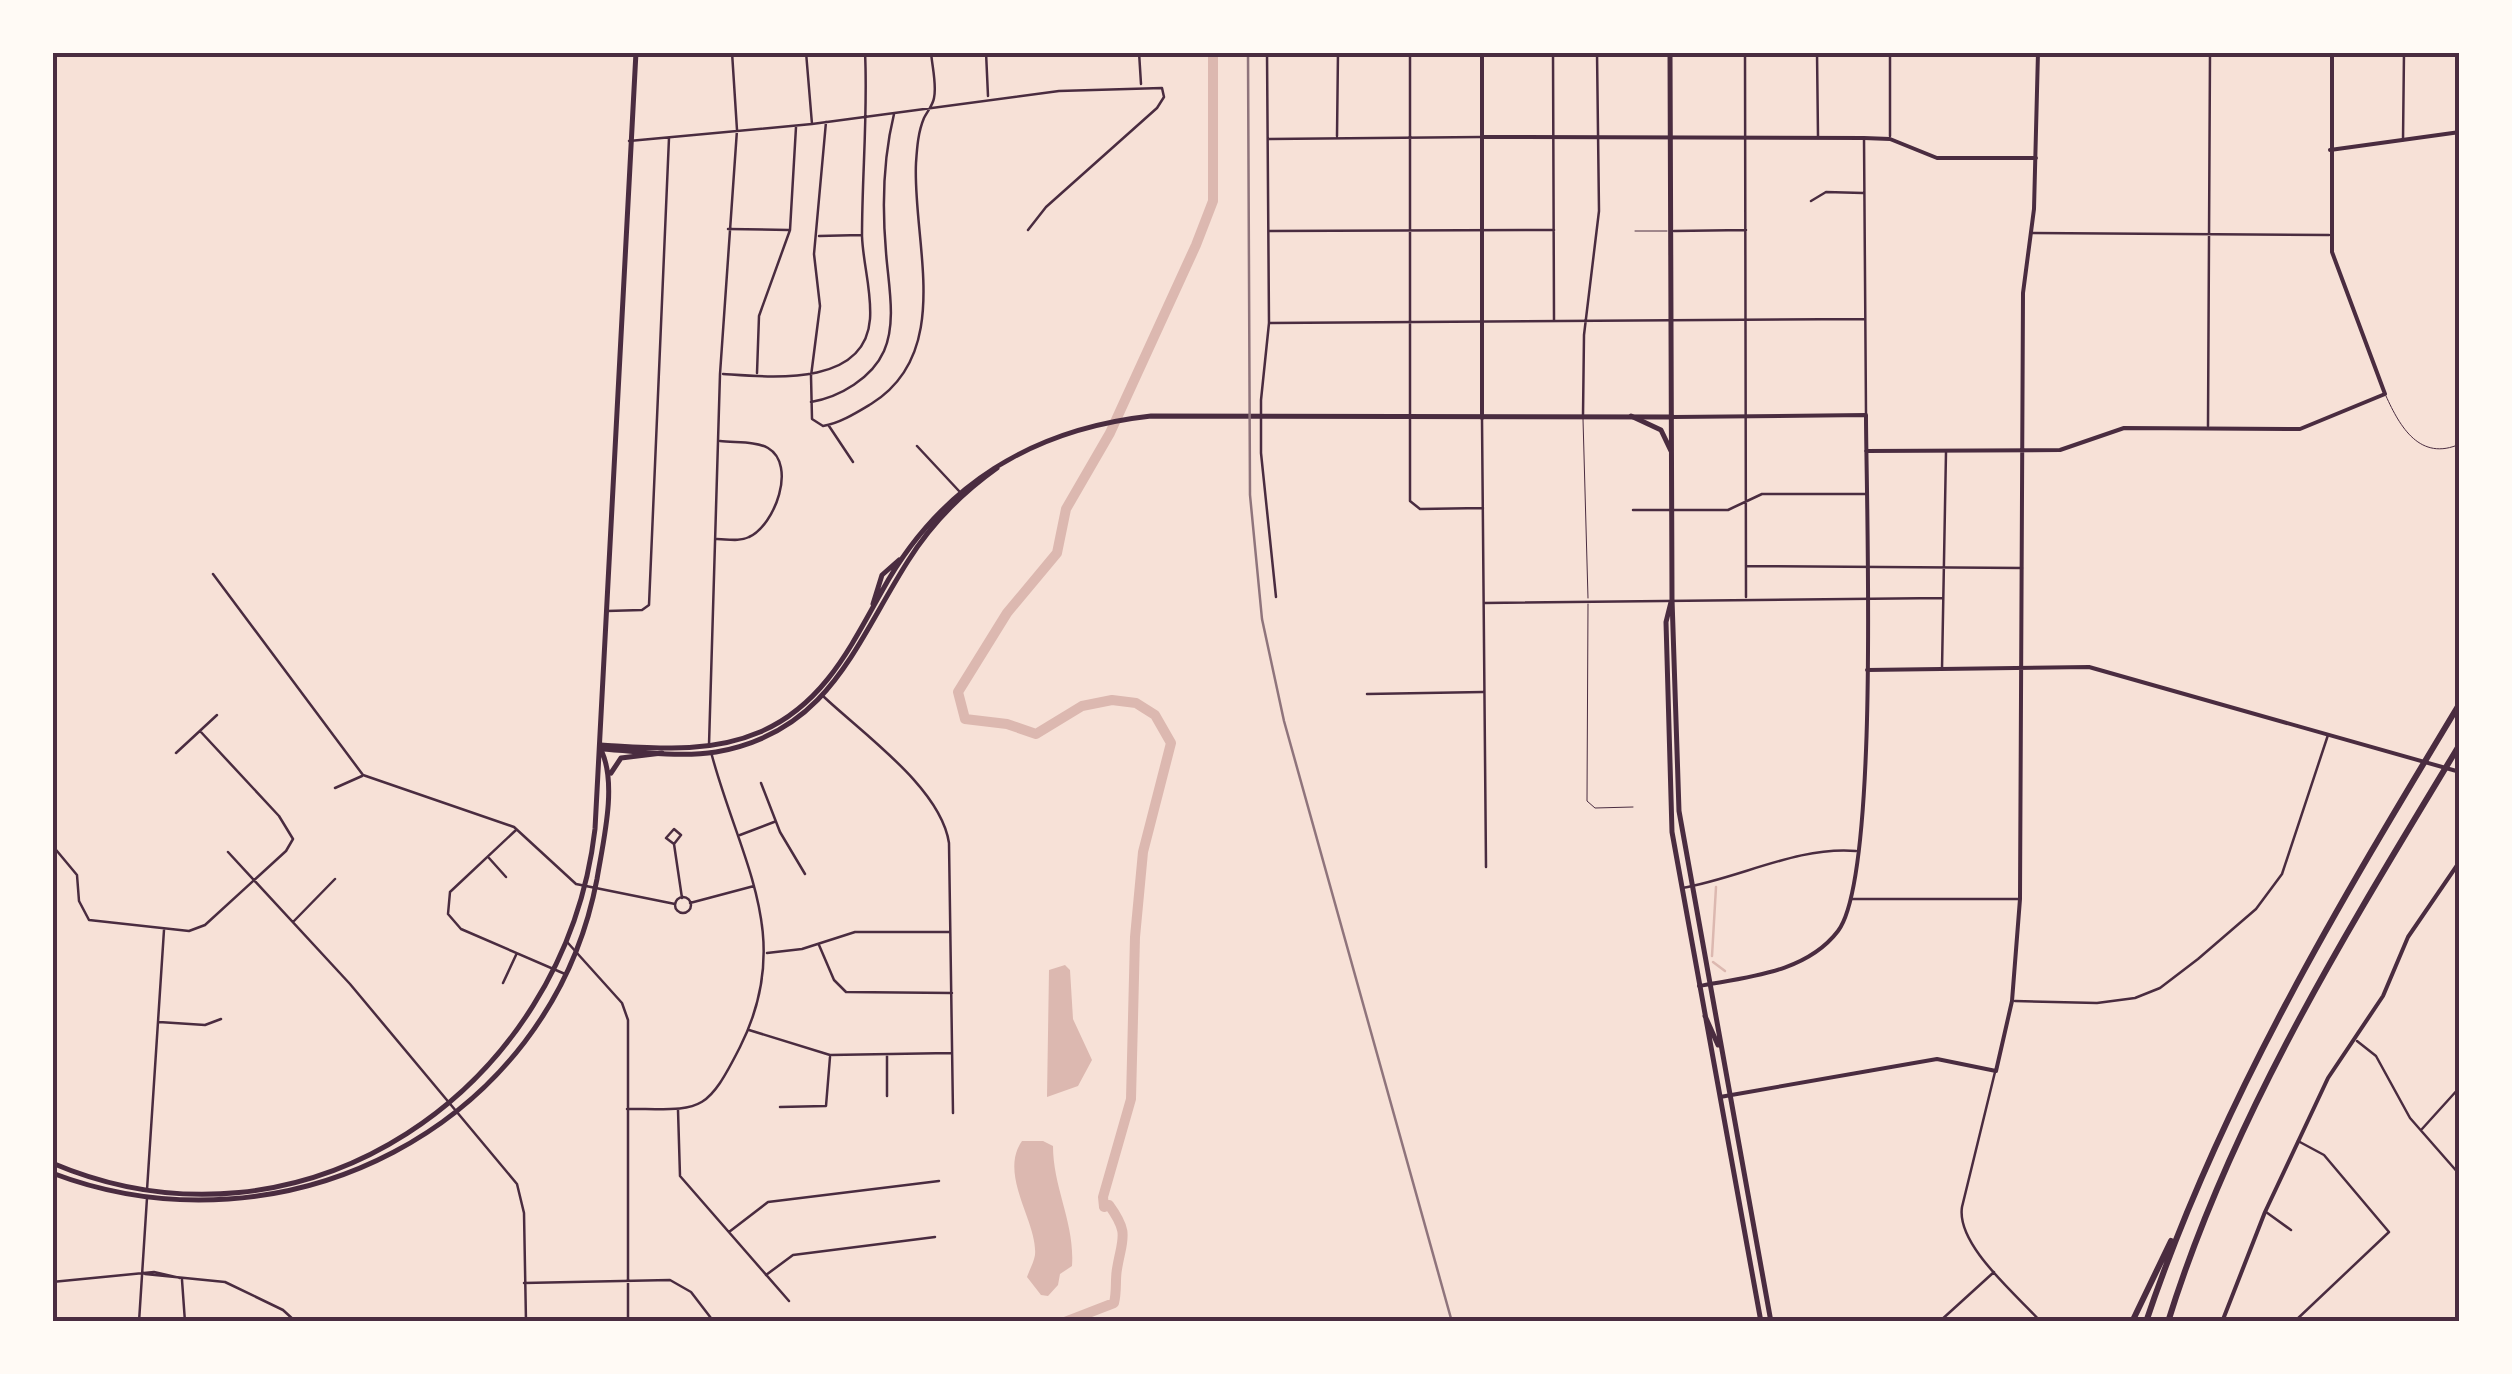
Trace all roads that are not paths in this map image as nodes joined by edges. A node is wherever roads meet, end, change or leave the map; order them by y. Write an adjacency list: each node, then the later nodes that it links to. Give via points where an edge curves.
1 (636, 52): 45 (main road)
2 (732, 52): 30 (street)
3 (806, 52): 28 (street)
4 (865, 52): 26 (street)
5 (931, 52): 24 (street)
6 (986, 52): 23 (street)
7 (1139, 52): 22 (street)
8 (1267, 52): 41 (street)
9 (1338, 52): 34 (street)
10 (1410, 52): 35 (street)
11 (1482, 52): 33 (street)
12 (1553, 52): 36 (street)
13 (1598, 52): 42 (street)
14 (1670, 52): 37 (main road)
15 (1745, 52): 38 (street)
16 (1817, 52): 39 (street)
17 (1890, 52): 43 (street)
18 (2038, 52): 47 (street)
19 (2210, 52): 60 (street)
20 (2332, 52): 46 (street)
21 (2404, 52): 44 (street)
22 (1142, 86): 23 (street); 52 (street, via 1164,92 1157,108)
23 (988, 98): 24 (street)
24 (929, 108): 25 (street); 85 (street, via 916,162 915,217 926,277 922,328 891,388)
25 (894, 112): 26 (street); 77 (street, via 885,152 888,341 862,378)
26 (869, 115): 27 (street); 64 (street)
27 (826, 122): 28 (street); 63 (street)
28 (812, 124): 29 (street)
29 (796, 126): 30 (street); 51 (street)
30 (737, 130): 32 (street); 50 (street)
31 (2460, 132): 44 (street)
32 (669, 136): 45 (street); 114 (street, via 648,605)
33 (1482, 137): 35 (street); 36 (street); 53 (street)
34 (1338, 138): 35 (street); 41 (street)
35 (1410, 138): 61 (street)
36 (1554, 138): 42 (street); 54 (street)
37 (1668, 138): 38 (street); 42 (street); 58 (main road)
38 (1744, 138): 39 (street); 55 (street)
39 (1818, 138): 40 (street)
40 (1864, 138): 43 (street); 48 (street)
41 (1268, 139): 56 (street)
42 (1598, 139): 67 (street)
43 (1890, 139): 47 (street, via 1937,158)
44 (2403, 140): 46 (street)
45 (629, 141): 114 (main road)
46 (2330, 150): 62 (street)
47 (2036, 158): 59 (street)
48 (1864, 193): 49 (street, via 1826,192); 65 (street)
49 (1810, 201)
50 (728, 230): 51 (street); 73 (street)
51 (790, 230): 74 (street, via 759,316)
52 (1028, 230)
53 (1482, 230): 54 (street); 61 (street); 71 (street)
54 (1554, 230): 72 (street)
55 (1746, 230): 58 (street); 66 (street)
56 (1267, 231): 61 (street); 68 (street)
57 (1635, 231): 58 (lane)
58 (1672, 231): 69 (main road)
59 (2032, 233): 60 (street); 91 (street, via 2023,293)
60 (2208, 233): 62 (street); 86 (street)
61 (1411, 234): 70 (street)
62 (2330, 235): 76 (street)
63 (816, 236): 64 (street); 75 (street, via 820,306)
64 (862, 236): 75 (street, via 867,336 848,358)
65 (1865, 319): 66 (street); 78 (street)
66 (1745, 321): 69 (street); 81 (street)
67 (1586, 322): 69 (street); 72 (street); 79 (street)
68 (1269, 323): 70 (street); 108 (street, via 1261,453)
69 (1672, 323): 83 (main road)
70 (1411, 324): 71 (street); 82 (street)
71 (1482, 324): 72 (street); 84 (street)
72 (1554, 324)
73 (720, 374): 74 (street); 87 (street)
74 (757, 376): 75 (street)
75 (811, 376): 77 (street)
76 (2385, 394): 86 (street, via 2300,429); 88 (lane, via 2408,436 2431,449)
77 (811, 402): 85 (street, via 814,422)
78 (1866, 415): 81 (street); 92 (street)
79 (1583, 416): 80 (main road); 84 (main road); 112 (lane)
80 (1631, 416): 83 (main road); 93 (main road, via 1662,430)
81 (1747, 416): 83 (street); 97 (street)
82 (1411, 417): 84 (main road); 95 (main road, via 1151,416 1062,434 1002,461); 98 (street, via 1413,506)
83 (1673, 417): 93 (main road)
84 (1482, 418): 98 (street)
85 (828, 425): 94 (street)
86 (2208, 428): 91 (street, via 2124,428 2077,447)
87 (718, 441): 101 (street); 101 (street, via 772,451 779,464 778,506 750,536)
88 (2460, 444)
89 (917, 446): 95 (street)
90 (1946, 450): 91 (street); 92 (street); 104 (street)
91 (2024, 450): 105 (street)
92 (1866, 451): 96 (street)
93 (1673, 458): 100 (main road)
94 (852, 462)
95 (961, 494): 119 (main road, via 918,547 853,658); 119 (main road, via 901,559)
96 (1866, 494): 97 (street, via 1762,494); 103 (street)
97 (1746, 500): 100 (street, via 1728,510); 102 (street)
98 (1483, 508): 113 (street)
99 (1633, 510): 100 (street)
100 (1673, 512): 111 (main road)
101 (714, 538): 127 (street)
102 (1746, 566): 103 (street); 109 (street)
103 (1866, 566): 104 (street); 107 (street)
104 (1945, 567): 105 (street); 110 (street)
105 (2023, 568): 115 (street)
106 (212, 574): 131 (street)
107 (1866, 596): 109 (street); 110 (street); 116 (street)
108 (1276, 597)
109 (1746, 597): 111 (street)
110 (1943, 598): 117 (street)
111 (1672, 599): 112 (street); 153 (main road, via 1678,790); 154 (main road, via 1666,622 1668,795)
112 (1588, 602): 113 (street); 135 (lane, via 1587,800 1595,808)
113 (1484, 603): 118 (street)
114 (608, 611): 125 (main road)
115 (2024, 666): 117 (street); 124 (street, via 2104,670); 156 (street)
116 (1867, 670): 117 (street); 141 (street)
117 (1942, 670)
118 (1484, 692): 120 (street); 145 (street)
119 (821, 694): 127 (main road, via 766,729); 162 (street, via 940,810 949,843)
120 (1368, 694)
121 (2460, 703): 203 (highway, via 2274,1024)
122 (217, 715): 123 (street)
123 (200, 731): 128 (street); 149 (street, via 292,834 292,844)
124 (2328, 733): 130 (street); 174 (street, via 2282,874 2256,909 2160,988 2134,998)
125 (601, 747): 127 (main road); 129 (main road); 134 (main road, via 608,766); 151 (main road)
126 (2458, 748): 228 (highway, via 2253,1111)
127 (711, 749): 129 (main road); 138 (street)
128 (176, 753)
129 (662, 753): 134 (main road, via 616,762)
130 (2457, 772)
131 (363, 775): 133 (street); 137 (street)
132 (762, 783): 136 (street)
133 (334, 788)
134 (605, 805): 152 (main road)
135 (1633, 806)
136 (775, 822): 138 (street); 146 (street)
137 (517, 830): 143 (street); 151 (street, via 572,882)
138 (738, 836): 150 (street)
139 (674, 844): 155 (street)
140 (52, 845): 161 (street, via 74,870 82,910 93,922)
141 (1856, 851): 153 (street, via 1824,848); 157 (street)
142 (228, 852): 149 (street)
143 (488, 857): 147 (street); 167 (street, via 450,892 448,914 461,929)
144 (2460, 861): 179 (street, via 2408,937)
145 (1486, 867)
146 (805, 874)
147 (506, 877)
148 (335, 879): 160 (street)
149 (254, 880): 160 (street); 161 (street, via 196,930)
150 (756, 885): 158 (street); 166 (street)
151 (587, 886): 152 (street); 163 (main road)
152 (595, 887): 159 (street); 165 (main road)
153 (1690, 887): 154 (street); 171 (main road)
154 (1681, 888): 172 (main road)
155 (682, 898): 158 (street); 159 (street)
156 (2020, 898): 157 (street); 174 (street)
157 (1850, 899): 171 (street, via 1836,934 1787,967)
158 (690, 903): 159 (street, via 684,913)
159 (675, 904)
160 (292, 922): 189 (street)
161 (164, 930): 177 (street)
162 (951, 932): 164 (street, via 855,932); 173 (street)
163 (568, 943): 165 (street); 168 (main road)
164 (818, 943): 166 (street); 173 (street, via 846,992)
165 (575, 951): 169 (main road); 191 (street, via 626,1010)
166 (766, 952): 178 (street)
167 (516, 954): 168 (street); 170 (street)
168 (556, 970): 169 (street); 189 (main road, via 515,1038)
169 (565, 974): 193 (main road, via 512,1056)
170 (504, 983)
171 (1709, 984): 172 (street); 180 (main road)
172 (1699, 986): 175 (main road)
173 (952, 993): 181 (street)
174 (2012, 1001): 184 (street)
175 (1705, 1016): 180 (main road); 188 (main road)
176 (221, 1019): 177 (street, via 205,1025)
177 (158, 1022): 201 (street)
178 (749, 1030): 183 (street); 192 (street, via 715,1094)
179 (2356, 1040): 195 (street, via 2376,1056); 196 (street)
180 (1720, 1047): 187 (main road)
181 (952, 1053): 182 (street); 194 (street)
182 (886, 1054): 183 (street); 186 (street)
183 (830, 1055): 190 (street, via 826,1106)
184 (1996, 1071): 187 (street, via 1937,1059); 208 (street, via 1960,1216 1966,1238)
185 (2460, 1086): 195 (street)
186 (888, 1096)
187 (1729, 1096): 188 (street); 224 (main road)
188 (1720, 1097): 223 (main road)
189 (451, 1103): 193 (street); 201 (main road, via 372,1154 304,1179 220,1192)
190 (780, 1107)
191 (627, 1108): 192 (street); 212 (street)
192 (678, 1109): 206 (street, via 680,1176)
193 (458, 1110): 202 (main road, via 378,1161 305,1189 215,1202); 214 (street, via 518,1184)
194 (953, 1112)
195 (2421, 1130): 199 (street)
196 (2296, 1141): 204 (street); 230 (street, via 2324,1155 2390,1232)
197 (52, 1163): 201 (main road)
198 (52, 1173): 202 (main road)
199 (2460, 1175)
200 (939, 1181): 206 (street, via 768,1202)
201 (148, 1189): 202 (street)
202 (147, 1197): 209 (street)
203 (2186, 1209): 226 (highway); 227 (highway)
204 (2265, 1212): 205 (street); 229 (street)
205 (2291, 1230)
206 (729, 1232): 210 (street)
207 (935, 1236): 210 (street, via 793,1255)
208 (1995, 1271): 216 (street); 225 (street)
209 (144, 1273): 211 (street); 213 (street); 217 (street)
210 (766, 1276): 215 (street)
211 (182, 1278): 218 (street); 219 (street, via 236,1286)
212 (626, 1280): 214 (street); 221 (street); 222 (street, via 678,1284 705,1305)
213 (52, 1282)
214 (524, 1282): 220 (street)
215 (789, 1301)
216 (1943, 1320)
217 (139, 1322)
218 (186, 1322)
219 (296, 1322)
220 (526, 1322)
221 (628, 1322)
222 (714, 1322)
223 (1762, 1322)
224 (1771, 1322)
225 (2040, 1322)
226 (2132, 1322)
227 (2146, 1322)
228 (2168, 1322)
229 (2222, 1322)
230 (2294, 1322)

